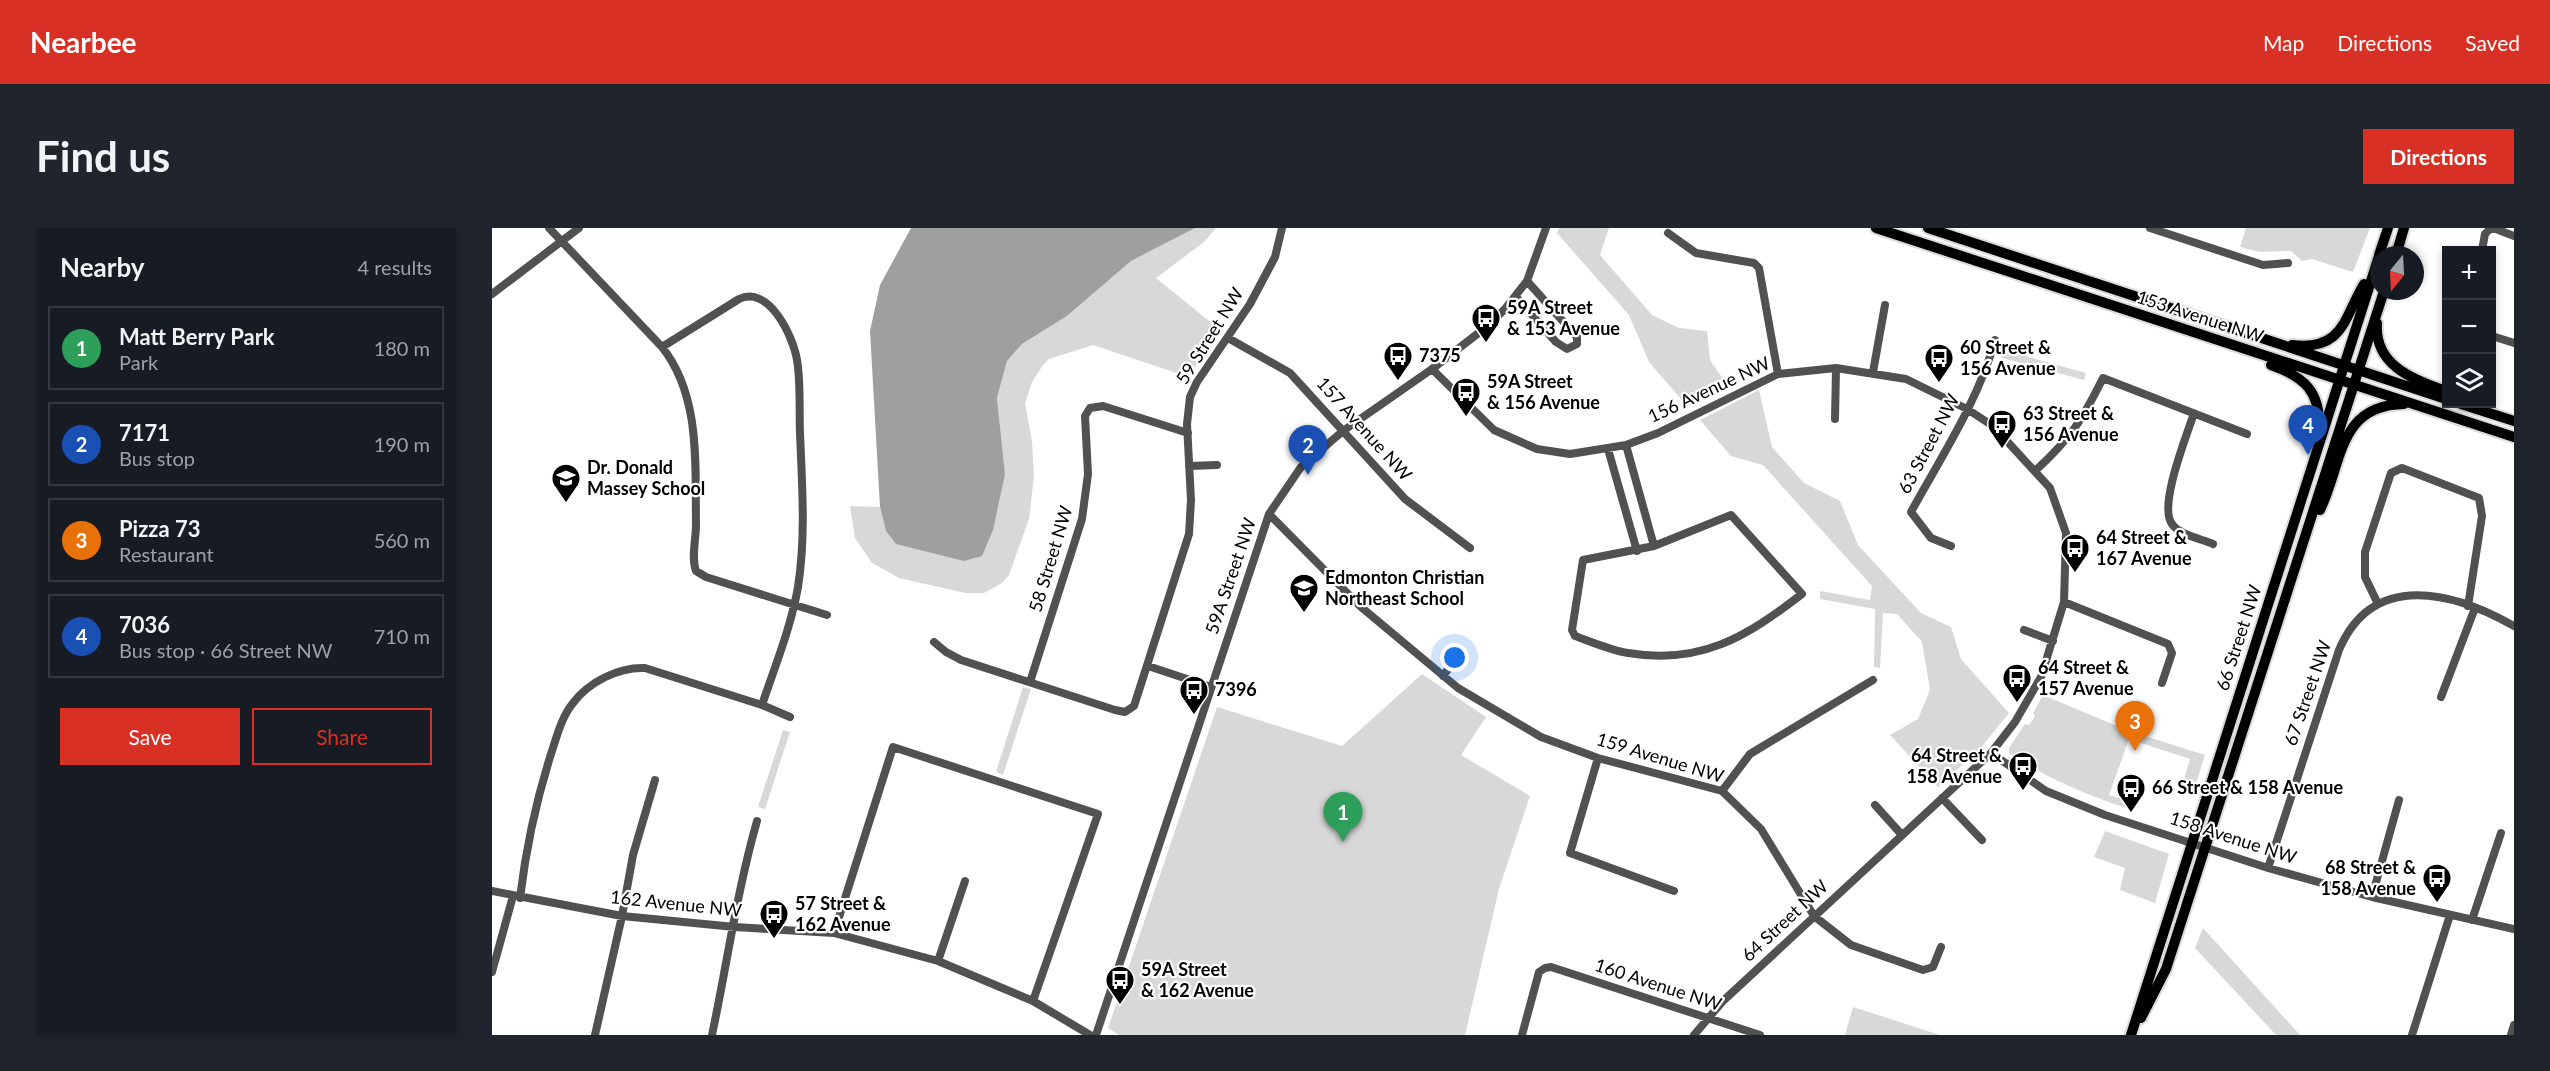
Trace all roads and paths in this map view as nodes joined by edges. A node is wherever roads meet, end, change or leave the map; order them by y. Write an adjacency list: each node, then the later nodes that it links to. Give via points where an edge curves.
1 (549, 228): 14 (street)
2 (579, 228): 14 (street)
3 (1282, 228): 29 (street, 59 Street NW, via 1271,265)
4 (1546, 228): 20 (street, 59A Street NW)
5 (1876, 228): 27 (main road, 153 Avenue NW)
6 (1928, 228): 31 (main road, 153 Avenue NW)
7 (2150, 228): 11 (street)
8 (2388, 228): 15 (main road, 66 Street NW)
9 (2404, 228): 16 (main road)
10 (2490, 229): 13 (street); 17 (street)
11 (2160, 230): 18 (street, via 2263,265)
12 (1668, 232): 39 (street, via 1696,253 1754,263 1760,273)
13 (2514, 236)
14 (562, 240): 22 (street); 33 (street)
15 (2382, 246)
16 (2399, 246)
17 (2483, 246)
18 (2288, 263)
19 (2370, 274): 31 (main road, via 2350,317 2330,339 2301,346)
20 (1527, 281): 23 (street, 59A Street NW); 23 (street, via 1577,337 1577,344 1567,349 1556,342)
21 (2370, 284): 34 (main road, 66 Street NW)
22 (492, 294)
23 (1516, 297): 36 (street, 59A Street NW, via 1485,328)
24 (2381, 300): 26 (main road, 66 Street NW)
25 (1886, 305): 38 (street)
26 (2378, 312): 37 (main road, 66 Street NW); 42 (main road, via 2376,330 2380,346 2393,367)
27 (2171, 325): 40 (main road, 153 Avenue NW); 56 (main road, via 2219,348 2299,377 2317,404)
28 (2496, 337): 32 (street)
29 (1228, 338): 51 (street, 157 Avenue NW, via 1290,373); 52 (street, 59 Street NW, via 1192,390)
30 (1995, 340): 47 (street, 63 Street NW, via 1987,369)
31 (2275, 343): 34 (main road, 153 Avenue NW)
32 (2514, 343)
33 (662, 347): 70 (street, via 681,381 691,415 696,571); 70 (street, via 748,296 767,303 790,335 798,369 803,511 802,554)
34 (2344, 365): 37 (main road, 153 Avenue NW); 40 (main road, 66 Street NW)
35 (1836, 368): 38 (street, 156 Avenue NW); 39 (street, 156 Avenue NW); 49 (street)
36 (1432, 369): 51 (street, 59A Street NW); 57 (street, 156 Avenue NW, via 1494,430 1537,449 1570,454)
37 (2359, 370): 41 (main road, 66 Street NW); 43 (main road, 153 Avenue NW)
38 (1873, 372): 47 (street, 156 Avenue NW, via 1906,379)
39 (1778, 374): 55 (street, 156 Avenue NW)
40 (2339, 380): 41 (main road, 153 Avenue NW); 56 (main road, 66 Street NW)
41 (2354, 385): 44 (main road, 153 Avenue NW); 65 (main road, 66 Street NW)
42 (2442, 390)
43 (2442, 398)
44 (2422, 408): 54 (main road, 153 Avenue NW); 65 (main road, via 2386,405 2368,411 2355,423 2346,437 2328,494)
45 (2473, 408): 50 (main road)
46 (2490, 408): 50 (main road)
47 (1967, 409): 60 (street, 156 Avenue NW, via 1993,426); 64 (street, 63 Street NW, via 1911,512 1931,538)
48 (2194, 413): 53 (street); 60 (street, via 2103,378 2081,422); 62 (street, via 2171,486 2169,519 2177,529)
49 (1835, 419)
50 (2514, 421)
51 (1343, 431): 61 (street, 59A Street NW, via 1301,467); 66 (street, 157 Avenue NW, via 1405,499)
52 (1188, 433): 59 (street, 59 Street NW); 81 (street, 58 Street NW, via 1103,406 1090,408 1084,422 1088,474 1082,519)
53 (2247, 434)
54 (2514, 437)
55 (1626, 445): 57 (street, 156 Avenue NW); 63 (street)
56 (2317, 447): 98 (main road, 66 Street NW)
57 (1608, 449): 67 (street)
58 (1217, 465): 59 (street)
59 (1190, 466): 78 (street, 59 Street NW, via 1189,534)
60 (2036, 470): 68 (street, 64 Street NW, via 2050,488 2066,533)
61 (1269, 514): 79 (street, 159 Avenue NW, via 1361,607); 83 (street, 59A Street NW)
62 (2213, 544)
63 (1654, 546): 67 (street); 67 (street, via 1731,515 1802,594 1761,626 1723,644 1679,656 1628,653 1575,636 1572,630 1583,560)
64 (1951, 546)
65 (2302, 546): 99 (main road, 66 Street NW)
66 (1470, 548)
67 (1637, 551)
68 (2064, 602): 75 (street, 64 Street NW); 82 (street, via 2168,644 2172,653)
69 (2378, 604): 71 (street, via 2426,594); 71 (street, via 2365,577 2366,552 2391,473 2402,468 2479,498 2482,516); 100 (street, 67 Street NW, via 2358,620 2338,650)
70 (794, 605): 72 (street); 85 (street)
71 (2471, 607): 73 (street); 84 (street)
72 (826, 615)
73 (2514, 626)
74 (2024, 630): 75 (street)
75 (2053, 640): 87 (street, 64 Street NW, via 2041,677 2015,722)
76 (934, 642): 81 (street, via 961,660)
77 (1455, 660): 79 (street)
78 (1148, 666): 81 (street, 59 Street NW, via 1136,702 1129,710 1115,710); 83 (street)
79 (1443, 676): 88 (street, 159 Avenue NW, via 1541,737)
80 (1873, 680): 90 (street, via 1750,754)
81 (1030, 682)
82 (2162, 683)
83 (1210, 687): 123 (street, 59A Street NW)
84 (2441, 698)
85 (762, 705): 86 (street); 104 (street, via 645,668 628,670 591,685 574,701 560,728 534,811)
86 (790, 717)
87 (1991, 753): 91 (street, 64 Street NW); 98 (street, 158 Avenue NW, via 2046,791)
88 (1598, 758): 90 (street, 159 Avenue NW); 103 (street, via 1570,853)
89 (655, 780): 107 (street, via 633,855)
90 (1722, 791): 108 (street, 159 Avenue NW, via 1761,829)
91 (1942, 798): 96 (street, 64 Street NW); 97 (street)
92 (2399, 800): 105 (street)
93 (1875, 806): 96 (street)
94 (757, 821): 110 (street, via 742,876)
95 (2501, 833): 109 (street)
96 (1902, 835): 108 (street, 64 Street NW)
97 (1983, 840)
98 (2191, 843): 99 (street, 158 Avenue NW); 119 (main road, 66 Street NW)
99 (2205, 848): 100 (street, 158 Avenue NW); 119 (main road, 66 Street NW, via 2166,969)
100 (2268, 868): 105 (street, 158 Avenue NW)
101 (965, 880): 114 (street)
102 (492, 891): 104 (street, 162 Avenue NW)
103 (1674, 891)
104 (516, 897): 107 (street, 162 Avenue NW); 115 (street)
105 (2372, 897): 106 (street, 158 Avenue NW)
106 (2450, 915): 109 (street, 158 Avenue NW); 127 (street)
107 (622, 916): 110 (street, 162 Avenue NW); 120 (street)
108 (1814, 916): 113 (street, 159 Avenue NW, via 1851,945 1923,970 1933,967); 117 (street, 64 Street NW)
109 (2472, 920): 111 (street, 158 Avenue NW)
110 (735, 927): 112 (street, 162 Avenue NW); 121 (street)
111 (2514, 929)
112 (834, 933): 114 (street, 162 Avenue NW); 116 (street, via 893,747 1098,814)
113 (1941, 947)
114 (938, 961): 116 (street, 162 Avenue NW)
115 (492, 972)
116 (1032, 1001): 122 (street, 162 Avenue NW)
117 (1707, 1018): 124 (street, 160 Avenue NW, via 1551,967 1539,972); 125 (street, 64 Street NW); 126 (street, 160 Avenue NW)
118 (2514, 1025): 128 (street)
119 (2131, 1033)
120 (595, 1035)
121 (712, 1035)
122 (1090, 1035)
123 (1096, 1035)
124 (1522, 1035)
125 (1694, 1035)
126 (1760, 1035)
127 (2412, 1035)
128 (2511, 1035)

